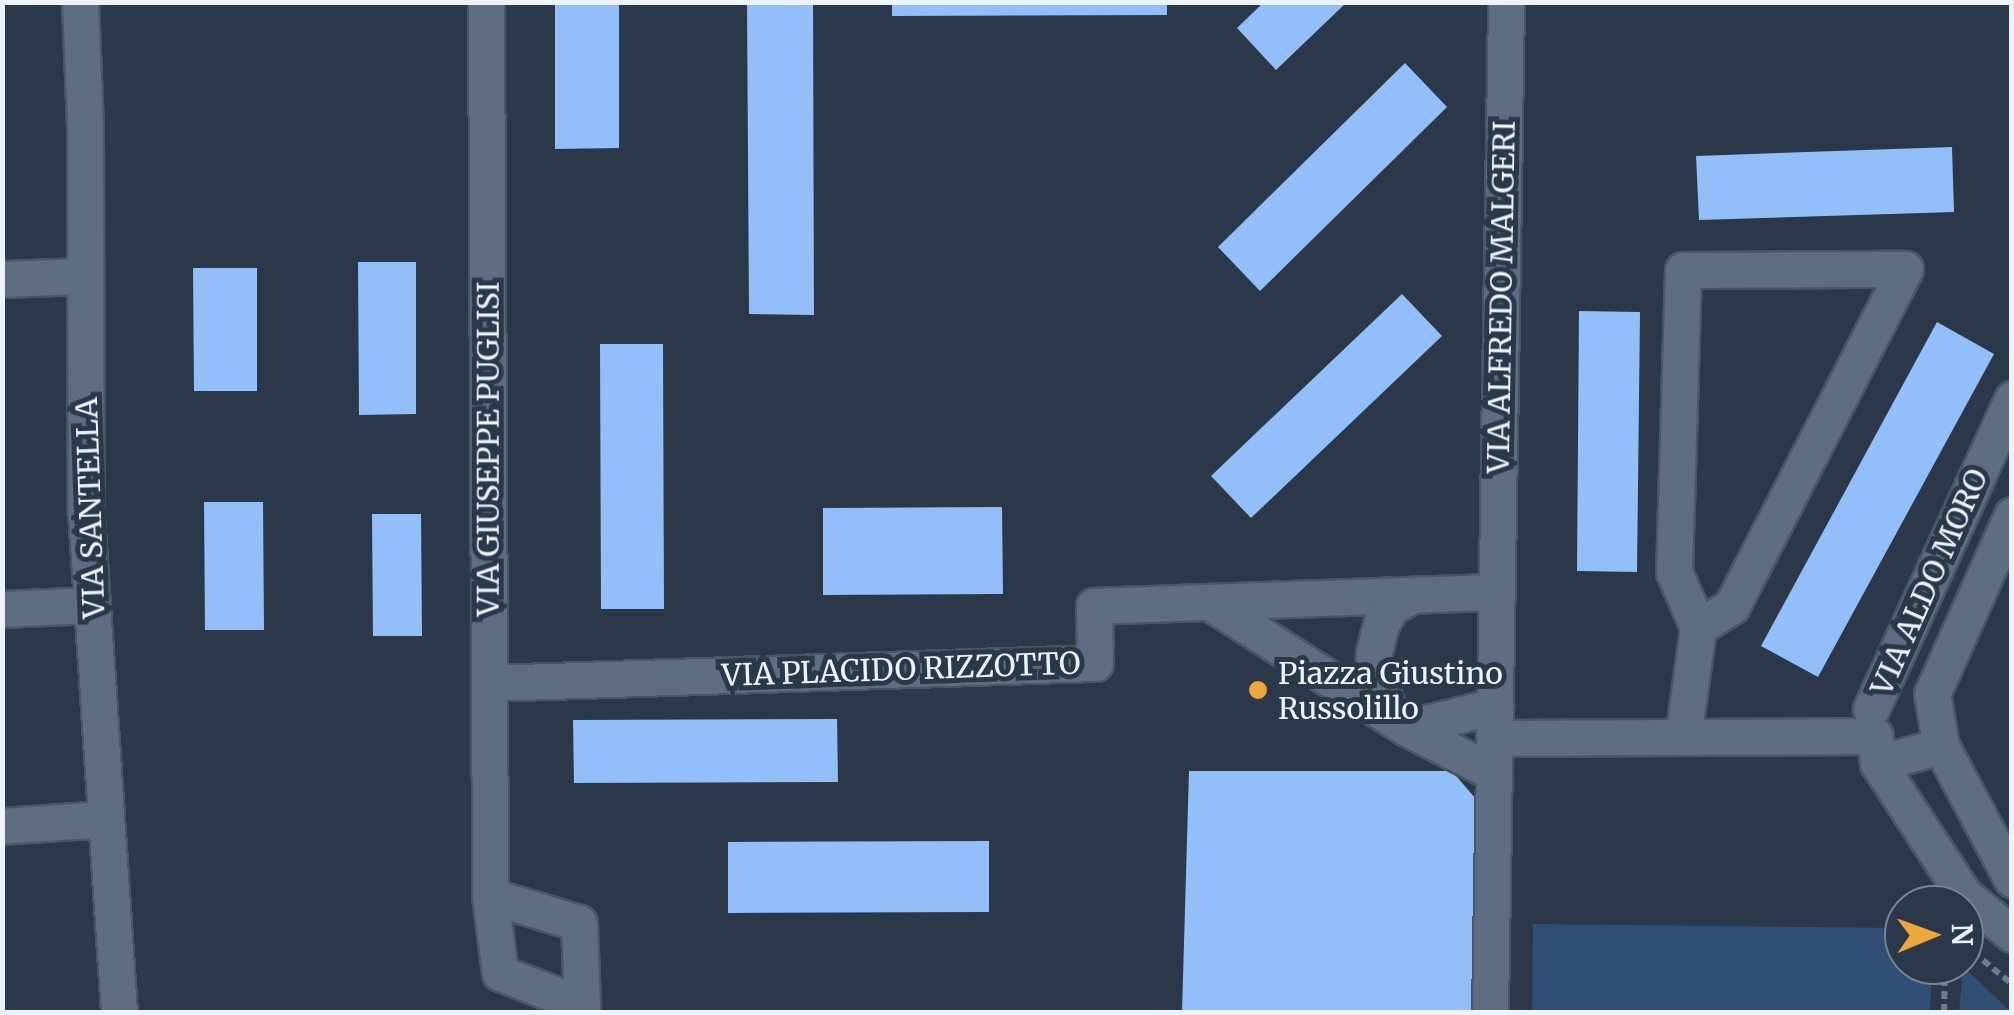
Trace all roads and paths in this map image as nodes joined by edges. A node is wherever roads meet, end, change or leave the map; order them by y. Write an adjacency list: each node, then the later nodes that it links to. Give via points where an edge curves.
1 (80, 2): 4 (street, VIA SANTELLA)
2 (486, 2): 14 (street, VIA GIUSEPPE PUGLISI)
3 (1506, 2): 8 (street, VIA ALFREDO MALGERI)
4 (85, 276): 5 (street); 11 (street, VIA SANTELLA)
5 (2, 279)
6 (2012, 399): 18 (street, VIA ALDO MORO)
7 (2012, 515): 15 (street, VIA ALDO MORO)
8 (1496, 592): 9 (street, VIA PLACIDO RIZZOTTO); 16 (street, VIA ALFREDO MALGERI)
9 (1412, 595): 10 (street, VIA PLACIDO RIZZOTTO); 17 (street, via 1392,606 1374,652 1373,670)
10 (1210, 602): 14 (street, VIA PLACIDO RIZZOTTO, via 1094,606 1095,663); 17 (street)
11 (92, 605): 12 (street); 22 (street, VIA SANTELLA)
12 (2, 608)
13 (1698, 628): 13 (street, via 1732,606 1905,269 1683,270 1674,572); 19 (street)
14 (489, 682): 25 (street, VIA GIUSEPPE PUGLISI)
15 (1932, 694): 18 (street); 20 (street, VIA ALDO MORO)
16 (1494, 722): 17 (street); 19 (street); 21 (street, VIA ALFREDO MALGERI)
17 (1400, 724): 21 (street)
18 (1875, 736): 19 (street); 20 (street); 26 (street, via 1964,895)
19 (1683, 737)
20 (1941, 746): 24 (street, VIA ALDO MORO)
21 (1494, 774): 32 (street, VIA ALFREDO MALGERI)
22 (106, 818): 23 (street); 31 (street, VIA SANTELLA)
23 (2, 826)
24 (2012, 879)
25 (490, 896): 30 (street, VIA GIUSEPPE PUGLISI, via 500,972); 30 (street, via 579,923)
26 (2012, 934)
27 (1984, 960): 28 (path)
28 (2012, 984)
29 (1945, 985): 33 (path)
30 (582, 1009)
31 (119, 1012)
32 (1490, 1012)
33 (1944, 1012)

